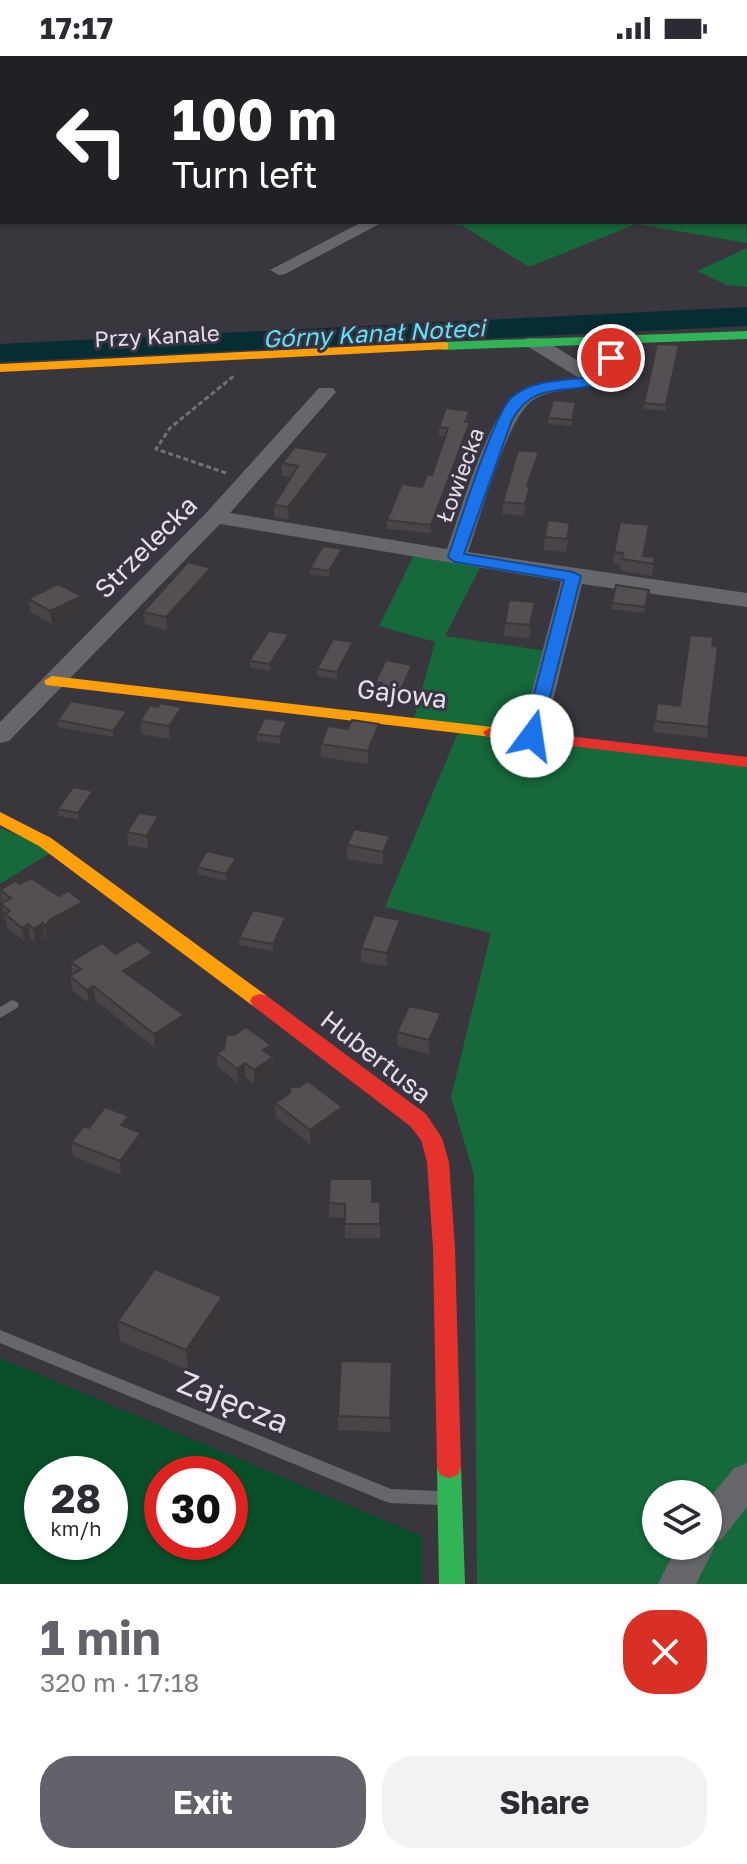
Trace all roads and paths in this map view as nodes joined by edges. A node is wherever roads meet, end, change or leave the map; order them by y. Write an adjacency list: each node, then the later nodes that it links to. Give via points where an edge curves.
1 (371, 224): 2 (street)
2 (279, 270)
3 (747, 335): 4 (street, Przy Kanale)
4 (617, 338): 5 (street, Przy Kanale); 8 (street, via 604,377)
5 (534, 342): 6 (street, Przy Kanale); 8 (street)
6 (247, 356): 7 (street, Przy Kanale); 10 (path, via 228,383 195,406 156,449)
7 (0, 368)
8 (597, 381): 12 (street, Łowiecka, via 538,388 516,401)
9 (326, 392): 10 (street, Strzelecka)
10 (248, 479): 11 (street, Strzelecka)
11 (215, 517): 12 (street); 15 (street, Strzelecka)
12 (455, 557): 13 (street)
13 (573, 576): 14 (street); 17 (street)
14 (747, 600)
15 (52, 681): 16 (street, Strzelecka); 17 (street, Gajowa)
16 (0, 736)
17 (532, 736): 18 (street, Gajowa)
18 (747, 761)
19 (0, 818): 22 (street, Hubertusa, via 45,842 365,1079 418,1120 431,1138 441,1185)
20 (0, 1336): 22 (lane, Zajęcza, via 390,1496)
21 (747, 1479): 23 (street)
22 (450, 1498): 25 (street, Hubertusa)
23 (722, 1510)
24 (689, 1560): 26 (street)
25 (452, 1584)
26 (677, 1584)

